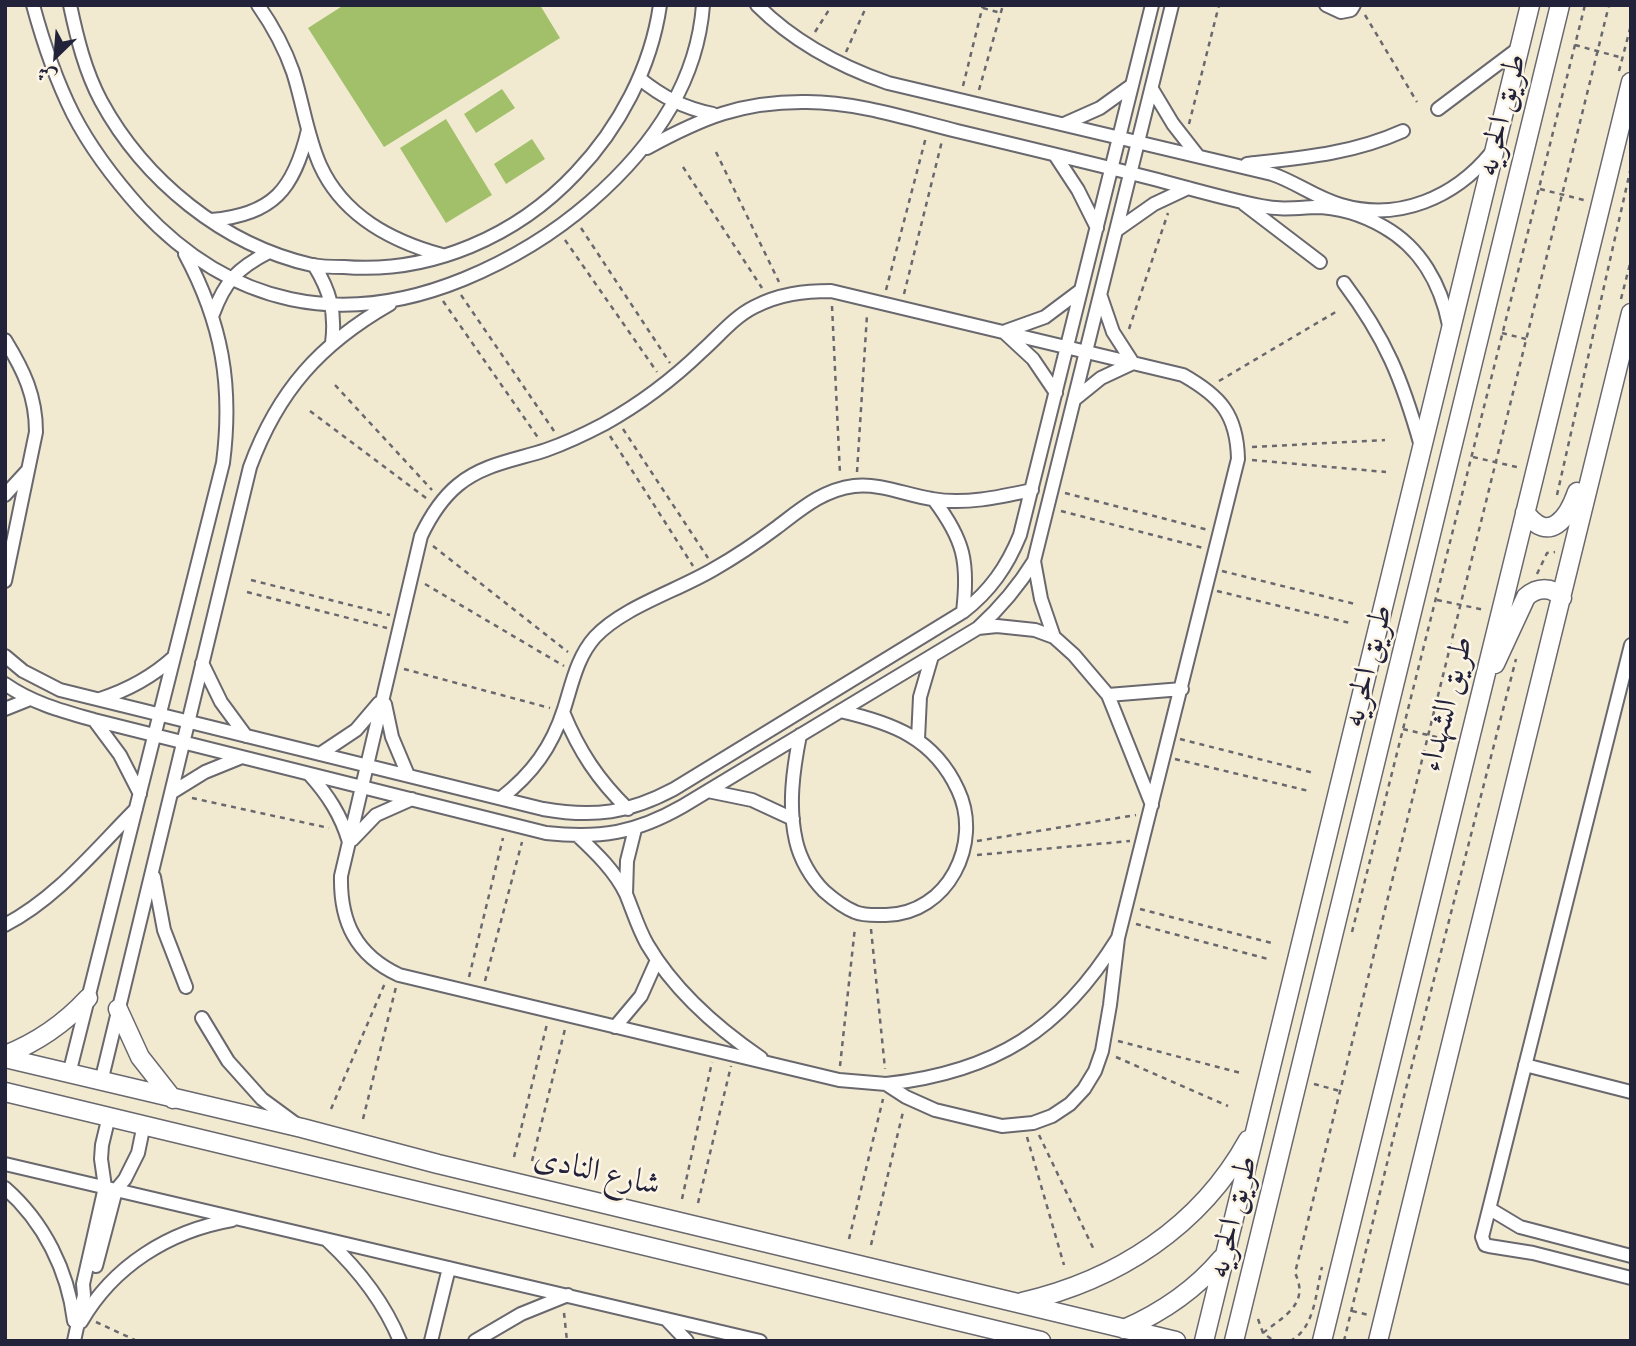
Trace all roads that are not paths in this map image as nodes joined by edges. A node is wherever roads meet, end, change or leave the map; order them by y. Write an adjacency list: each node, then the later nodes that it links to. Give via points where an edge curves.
1 (33, 5): 40 (street, via 55,73 95,151 128,194)
2 (70, 5): 37 (street, via 86,68 117,128 160,179)
3 (258, 5): 24 (street, via 292,70)
4 (703, 5): 18 (street, via 696,47)
5 (757, 5): 23 (street, via 806,45 888,83)
6 (1152, 5): 16 (street)
7 (1172, 5): 17 (street)
8 (1326, 5): 9 (street, via 1341,12)
9 (1357, 5)
10 (1530, 5): 13 (street, طريق الحريه)
11 (1560, 5): 21 (street, طريق الحريه)
12 (661, 6): 14 (street)
13 (1519, 48): 19 (street, طريق الحريه); 20 (street)
14 (639, 78): 18 (street); 42 (street, via 593,155 562,188 488,239)
15 (1631, 82): 70 (street, طريق الشهداء)
16 (1132, 85): 23 (street, via 1100,108); 26 (street)
17 (1152, 89): 27 (street); 31 (street)
18 (675, 103): 22 (street); 29 (street)
19 (1504, 108): 21 (street); 28 (street, طريق الحريه)
20 (1437, 109)
21 (1533, 114): 61 (street, طريق الحريه)
22 (714, 115): 29 (street); 30 (street, via 749,106 840,104)
23 (1064, 124): 26 (street)
24 (309, 130): 37 (street, via 294,176 268,204 251,213); 42 (street, via 320,166 332,186 363,219 402,243)
25 (1403, 131): 32 (street, via 1339,153)
26 (1119, 137): 27 (street); 33 (street)
27 (1139, 142): 31 (street); 34 (street)
28 (1493, 150): 32 (street, via 1459,185 1427,201 1391,210 1343,205 1284,178); 53 (street, طريق الحريه)
29 (640, 152): 49 (street, via 574,216 523,251 435,290)
30 (1055, 155): 33 (street); 38 (street)
31 (1199, 156): 32 (street)
32 (1234, 165)
33 (1112, 169): 34 (street); 38 (street)
34 (1131, 173): 35 (street); 39 (street)
35 (1189, 188): 36 (street); 39 (street, via 1154,204)
36 (1238, 200): 43 (street); 53 (street, via 1277,208 1340,210 1386,228 1406,243 1429,271)
37 (211, 220): 41 (street)
38 (1097, 228): 47 (street)
39 (1116, 230): 48 (street)
40 (181, 247): 45 (street); 52 (street)
41 (269, 252): 44 (street); 45 (street)
42 (446, 256): 44 (street, via 404,265)
43 (1320, 262)
44 (314, 265): 50 (street)
45 (230, 279): 50 (street, via 280,298); 52 (street)
46 (1344, 283): 64 (street, via 1385,345)
47 (1081, 290): 54 (street, via 1045,317); 57 (street)
48 (1100, 296): 58 (street); 59 (street, via 1122,349)
49 (396, 300): 50 (street); 56 (street)
50 (333, 306): 56 (street)
51 (1626, 306): 65 (street)
52 (213, 314): 79 (street, via 227,388 227,438)
53 (1450, 329): 60 (street, طريق الحريه)
54 (1003, 332): 57 (street); 62 (street, via 1033,359); 86 (street, via 831,291 785,295 752,308 643,401 562,444 475,473 439,504 421,536)
55 (5, 340): 66 (street, via 34,399 36,432)
56 (332, 342): 81 (street, via 297,379 258,443)
57 (1067, 347): 58 (street); 62 (street)
58 (1086, 352): 59 (street); 63 (street)
59 (1133, 363): 63 (street, via 1101,378); 84 (street, via 1183,375 1207,388 1233,425 1238,453)
60 (1441, 369): 61 (street); 64 (street, طريق الحريه)
61 (1469, 376): 168 (street, طريق الحريه)
62 (1056, 393): 67 (street)
63 (1074, 400): 71 (street)
64 (1422, 452): 138 (street, طريق الحريه)
65 (1594, 462): 70 (street, via 1560,523 1537,524); 73 (street)
66 (29, 468): 68 (street); 72 (street)
67 (1032, 490): 69 (street, via 983,499); 74 (street, via 1008,562 992,586)
68 (5, 495)
69 (934, 500): 74 (street, via 952,524 963,552 967,582); 91 (street, via 856,486 806,504 714,569 604,627 577,667)
70 (1525, 512): 82 (street, طريق الشهداء)
71 (1034, 561): 75 (street, via 1009,597); 76 (street)
72 (5, 581)
73 (1562, 598): 82 (street, via 1545,589 1526,597 1499,658); 170 (street)
74 (963, 612): 112 (street, via 674,789)
75 (978, 628): 76 (street, via 1016,627); 80 (street)
76 (1054, 637): 85 (street)
77 (1631, 645): 130 (street)
78 (5, 656): 88 (street, via 41,682)
79 (174, 656): 88 (street, via 139,683); 92 (street)
80 (932, 656): 90 (street); 98 (street, via 920,697)
81 (202, 663): 94 (street); 97 (street, via 220,702)
82 (1486, 670): 169 (street, طريق الشهداء)
83 (5, 684): 87 (street)
84 (1182, 689): 85 (street); 113 (street)
85 (1108, 695): 113 (street)
86 (384, 697): 100 (street, via 356,730); 102 (street); 104 (street)
87 (30, 699): 89 (street); 93 (street)
88 (99, 700): 92 (street)
89 (5, 709)
90 (840, 711): 96 (street); 98 (street)
91 (564, 712): 109 (street, via 540,761); 112 (street, via 589,765)
92 (160, 715): 94 (street); 95 (street)
93 (94, 720): 95 (street); 108 (street, via 120,755)
94 (188, 722): 97 (street); 99 (street)
95 (155, 735): 99 (street); 108 (street)
96 (800, 735): 106 (street); 114 (street)
97 (246, 736): 100 (street)
98 (918, 739): 114 (street, via 943,765 961,795 967,842 952,878 916,908 893,915 863,914 835,901 805,865)
99 (183, 742): 101 (street); 107 (street)
100 (320, 754): 102 (street)
101 (243, 757): 103 (street); 107 (street, via 205,772)
102 (367, 766): 104 (street); 105 (street)
103 (309, 774): 105 (street); 117 (street, via 331,800)
104 (408, 775): 109 (street)
105 (362, 787): 110 (street); 117 (street)
106 (708, 791): 114 (street, via 752,800); 115 (street)
107 (171, 793): 118 (street)
108 (139, 794): 111 (street)
109 (501, 798): 112 (street, via 572,814)
110 (412, 799): 116 (street, via 525,828); 117 (street, via 376,815)
111 (136, 809): 120 (street, via 58,889); 124 (street)
112 (628, 809)
113 (1152, 809): 121 (street)
114 (793, 819)
115 (635, 829): 116 (street); 119 (street, via 627,861)
116 (578, 836): 119 (street, via 605,863)
117 (347, 838): 127 (street, via 341,876 344,914 374,961 395,973)
118 (152, 869): 123 (street, via 164,930); 125 (street)
119 (626, 894): 122 (street)
120 (5, 925)
121 (1118, 937): 133 (street, via 1077,996 1022,1042 957,1072); 133 (street, via 1095,1071 1084,1089 1061,1110 1028,1124 1002,1126 935,1110)
122 (657, 960): 127 (street, via 641,996); 129 (street, via 709,1017)
123 (186, 987)
124 (88, 998): 128 (street, via 49,1034); 131 (street)
125 (118, 1009): 132 (street); 136 (street, via 140,1057)
126 (202, 1018): 140 (street, via 236,1071 262,1099)
127 (615, 1027): 129 (street)
128 (5, 1056): 131 (street, شارع النادى)
129 (770, 1064): 133 (street, via 839,1080)
130 (1525, 1065): 135 (street); 148 (street)
131 (69, 1074): 132 (street, شارع النادى)
132 (101, 1082): 136 (street, شارع النادى)
133 (887, 1084)
134 (5, 1092): 137 (street, شارع النادى)
135 (1631, 1092)
136 (173, 1099): 140 (street, شارع النادى)
137 (109, 1116): 139 (street, شارع النادى); 145 (street, via 102,1144 102,1173)
138 (1258, 1122): 151 (street, طريق الحريه); 156 (street, via 1222,1181 1155,1245 1085,1284)
139 (144, 1124): 145 (street, via 138,1153 125,1179); 146 (street, شارع النادى)
140 (302, 1128): 142 (street, شارع النادى)
141 (5, 1164): 145 (street)
142 (438, 1164): 143 (street, شارع النادى); 146 (street, via 444,1181)
143 (480, 1174): 147 (street, via 471,1188); 156 (street, شارع النادى)
144 (5, 1188): 159 (street, via 30,1214 57,1257)
145 (111, 1189): 149 (street); 159 (street, via 91,1286 84,1295)
146 (432, 1194): 147 (street, شارع النادى)
147 (475, 1204): 165 (street, شارع النادى)
148 (1490, 1209): 152 (street, via 1520,1227); 154 (street, via 1482,1237 1485,1245)
149 (239, 1219): 150 (street); 159 (street, via 192,1229 150,1250 113,1280)
150 (325, 1239): 153 (street); 160 (street, via 372,1290)
151 (1224, 1255): 158 (street, via 1180,1299); 167 (street, طريق الحريه)
152 (1631, 1256)
153 (449, 1268): 155 (street); 161 (street)
154 (1631, 1278)
155 (566, 1296): 157 (street); 162 (street, via 521,1314)
156 (1018, 1303): 158 (street, شارع النادى)
157 (666, 1318): 163 (street); 164 (street)
158 (1124, 1329): 166 (street, شارع النادى)
159 (75, 1336)
160 (400, 1341)
161 (431, 1341)
162 (475, 1341)
163 (687, 1341)
164 (760, 1341)
165 (1041, 1341)
166 (1176, 1341)
167 (1204, 1341)
168 (1234, 1341)
169 (1322, 1341)
170 (1378, 1341)

